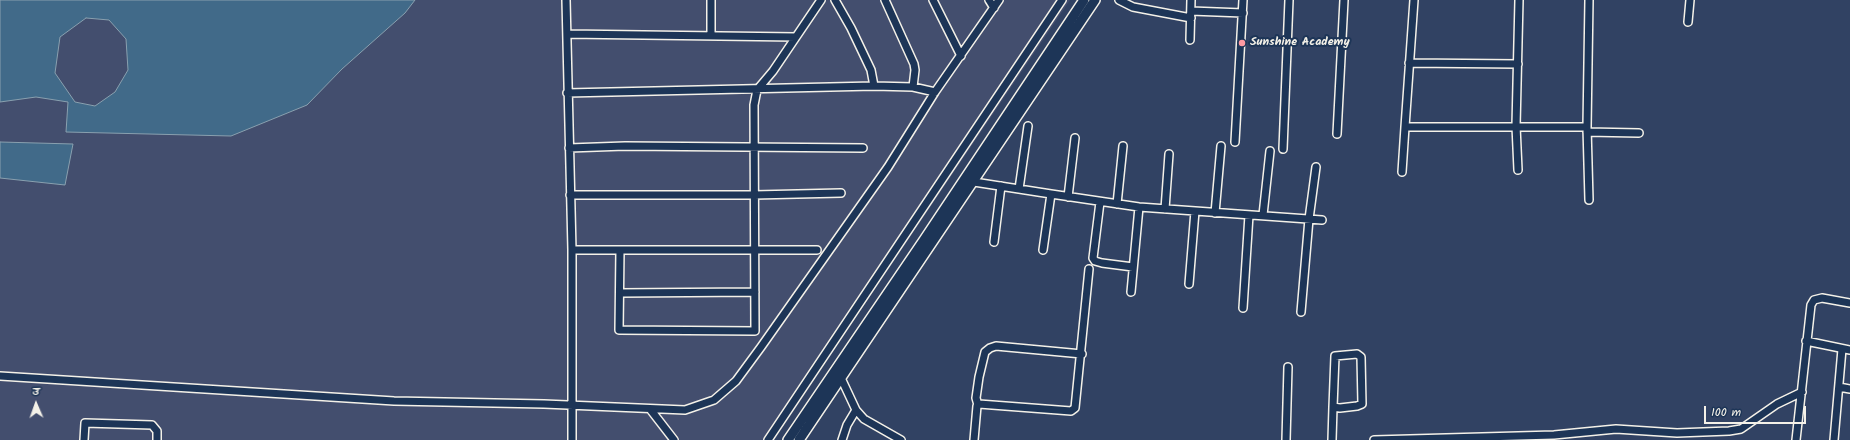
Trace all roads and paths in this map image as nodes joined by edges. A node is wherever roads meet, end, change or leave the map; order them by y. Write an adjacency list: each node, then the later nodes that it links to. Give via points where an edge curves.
1 (566, 0): 25 (street)
2 (711, 0): 26 (street)
3 (821, 0): 27 (street)
4 (835, 0): 32 (street, via 851,28 870,70)
5 (885, 0): 33 (street, via 914,64)
6 (933, 0): 29 (street)
7 (989, 0): 21 (street)
8 (999, 0): 21 (street)
9 (1062, 0): 109 (street)
10 (1084, 0): 56 (street)
11 (1095, 0): 56 (street)
12 (1119, 0): 23 (street, via 1133,7)
13 (1191, 0): 23 (street)
14 (1243, 0): 22 (street)
15 (1289, 0): 50 (street)
16 (1344, 0): 42 (street)
17 (1414, 0): 30 (street)
18 (1519, 0): 31 (street)
19 (1589, 0): 40 (street)
20 (1690, 0): 24 (street)
21 (994, 8): 29 (street)
22 (1243, 13): 23 (street); 44 (street)
23 (1191, 15): 28 (street)
24 (1688, 22)
25 (566, 34): 26 (street); 36 (street)
26 (711, 36): 27 (street)
27 (796, 37): 34 (street)
28 (1190, 40)
29 (961, 56): 35 (street)
30 (1409, 63): 31 (street); 39 (street)
31 (1518, 64): 38 (street)
32 (874, 86): 33 (street); 34 (street)
33 (913, 87): 35 (street)
34 (758, 90): 36 (street); 47 (street, via 754,105)
35 (935, 92): 103 (street, via 888,167 736,381 714,400 685,410)
36 (567, 93): 48 (street)
37 (1028, 126): 58 (street)
38 (1516, 126): 39 (street); 40 (street); 54 (street)
39 (1404, 127): 55 (street)
40 (1587, 130): 41 (street); 64 (street)
41 (1639, 133)
42 (1337, 134)
43 (1075, 138): 63 (street)
44 (1235, 142)
45 (1123, 146): 66 (street)
46 (1222, 146): 70 (street)
47 (754, 147): 48 (street); 49 (street); 62 (street)
48 (568, 148): 61 (street)
49 (863, 148)
50 (1283, 149)
51 (1270, 150): 72 (street)
52 (1169, 154): 68 (street)
53 (1316, 166): 73 (street)
54 (1518, 170)
55 (1402, 172)
56 (970, 180): 57 (street); 95 (street)
57 (1000, 186): 58 (street); 75 (street)
58 (1019, 189): 60 (street)
59 (841, 193): 62 (street)
60 (1051, 194): 63 (street); 80 (street)
61 (570, 195): 62 (street); 76 (street)
62 (754, 195): 78 (street)
63 (1068, 197): 65 (street)
64 (1589, 200)
65 (1100, 202): 66 (street); 81 (street, via 1093,258 1102,263)
66 (1117, 204): 67 (street)
67 (1139, 207): 68 (street); 81 (street)
68 (1165, 209): 69 (street)
69 (1195, 211): 70 (street); 83 (street)
70 (1215, 213): 71 (street)
71 (1249, 215): 72 (street); 88 (street)
72 (1263, 215): 73 (street)
73 (1309, 219): 74 (street); 89 (street)
74 (1322, 220)
75 (994, 242)
76 (572, 250): 77 (street); 100 (street)
77 (620, 250): 78 (street); 86 (street)
78 (755, 250): 79 (street); 84 (street)
79 (817, 250)
80 (1043, 250)
81 (1133, 267): 85 (street)
82 (1088, 269): 93 (street)
83 (1189, 284)
84 (755, 292): 86 (street); 86 (street, via 755,332 619,330)
85 (1131, 292)
86 (620, 293)
87 (1850, 303): 90 (street, via 1822,298 1814,300)
88 (1243, 308)
89 (1301, 312)
90 (1806, 341): 91 (street); 99 (street)
91 (1842, 349): 92 (street); 97 (street)
92 (1850, 350)
93 (1082, 354): 101 (street, via 1075,408 1071,412); 101 (street, via 996,346 990,348 985,352 978,376)
94 (1288, 367): 115 (street)
95 (838, 375): 104 (street); 110 (street); 111 (street)
96 (0, 376): 100 (street, via 394,401)
97 (1839, 387): 98 (street); 119 (street)
98 (1850, 389)
99 (1802, 392): 117 (street, via 1777,404 1741,429 1730,432 1616,429 1554,435); 118 (street)
100 (572, 405): 103 (street); 107 (street)
101 (978, 405): 114 (street)
102 (1333, 407): 102 (street, via 1362,404 1361,357 1357,354 1335,356); 116 (street)
103 (650, 409): 108 (street)
104 (856, 410): 112 (street); 113 (street, via 864,419)
105 (84, 440): 106 (street, via 84,423 152,425 158,431)
106 (157, 440)
107 (572, 440)
108 (674, 440)
109 (768, 440)
110 (788, 440)
111 (799, 440)
112 (842, 440)
113 (901, 440)
114 (974, 440)
115 (1286, 440)
116 (1332, 440)
117 (1374, 440)
118 (1796, 440)
119 (1834, 440)

